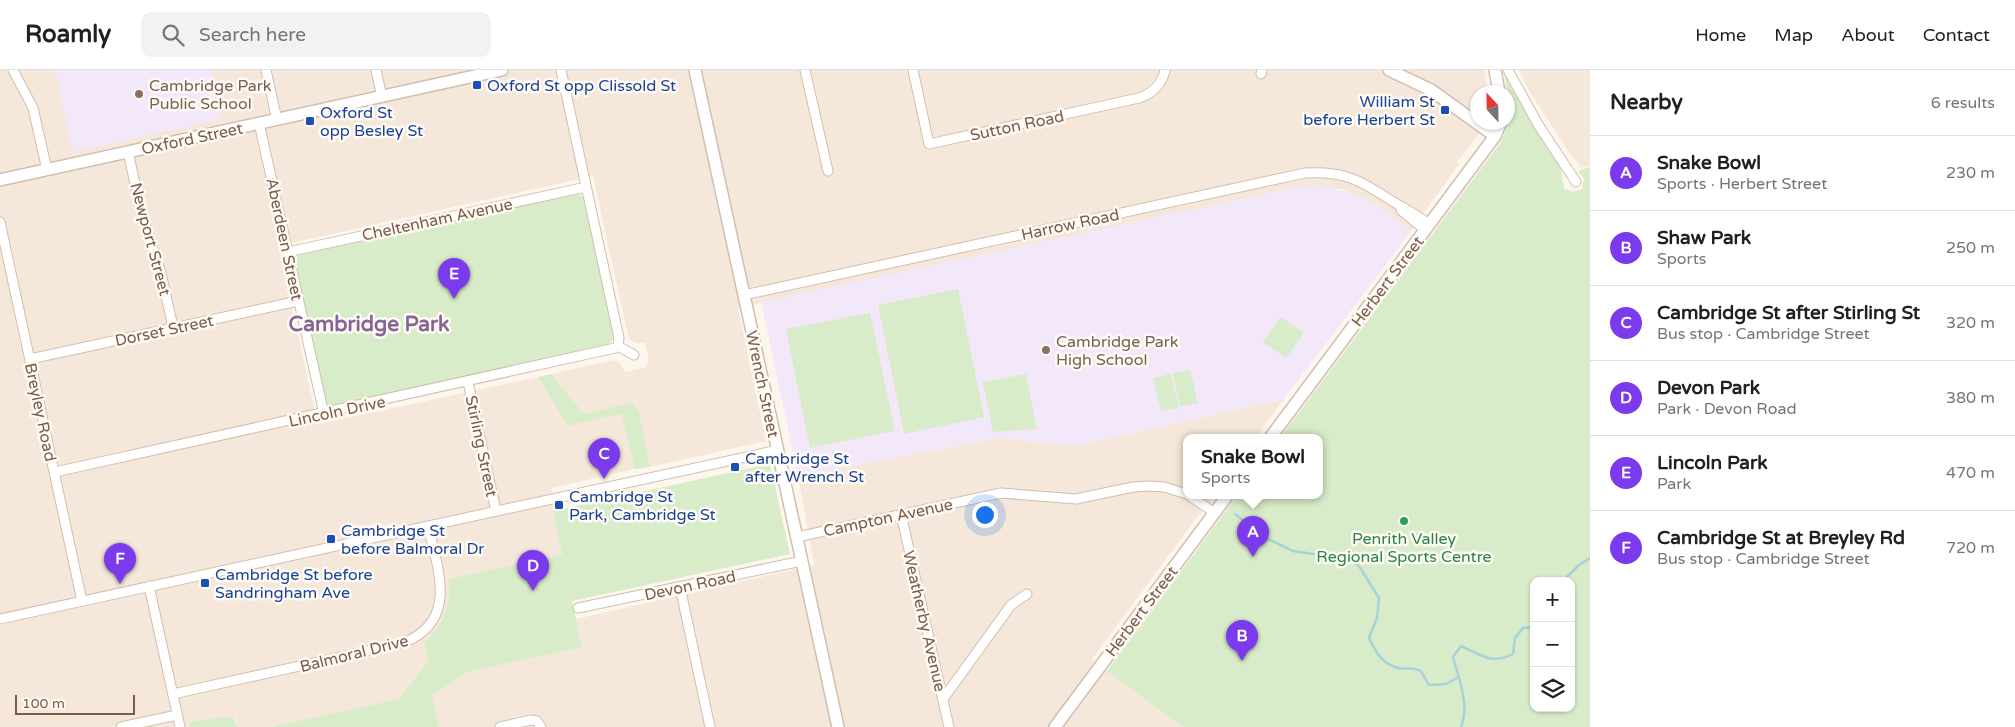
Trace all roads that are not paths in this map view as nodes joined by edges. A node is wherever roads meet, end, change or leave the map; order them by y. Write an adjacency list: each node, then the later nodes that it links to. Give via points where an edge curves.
1 (13, 70): 21 (street, via 33,108)
2 (266, 70): 16 (street)
3 (376, 70): 15 (street)
4 (502, 70): 13 (street, Oxford Street)
5 (561, 70): 25 (street)
6 (695, 70): 29 (street, Wrench Street)
7 (805, 70): 22 (street)
8 (913, 70): 9 (street, Sutton Road, via 929,144 1139,98 1158,87)
9 (1165, 70)
10 (1389, 70): 19 (street, via 1430,90)
11 (1495, 70): 14 (street)
12 (1508, 70): 24 (street, via 1539,126)
13 (486, 72): 15 (street, Oxford Street)
14 (1498, 85)
15 (382, 96): 16 (street, Oxford Street)
16 (277, 120): 17 (street, Oxford Street)
17 (259, 123): 20 (street, Oxford Street); 28 (street, Aberdeen Street)
18 (1498, 130): 19 (street, Herbert Street)
19 (1495, 136): 27 (street, Herbert Street)
20 (128, 152): 21 (street, Oxford Street); 31 (street, Newport Street, via 141,211 160,266)
21 (47, 170): 23 (street, Oxford Street)
22 (828, 171)
23 (0, 180)
24 (1576, 182)
25 (586, 186): 28 (street, Cheltenham Avenue); 32 (street, via 617,324)
26 (0, 222): 34 (street, Breyley Road)
27 (1427, 227): 29 (street, Harrow Road, via 1415,224 1392,201 1350,177 1305,173); 37 (street, Herbert Street)
28 (288, 252): 30 (street, Aberdeen Street)
29 (744, 295): 38 (street, Wrench Street)
30 (298, 301): 31 (street, Dorset Street); 36 (street, Aberdeen Street)
31 (173, 327): 34 (street, Dorset Street)
32 (618, 346): 33 (street); 35 (street, Lincoln Drive)
33 (634, 355)
34 (30, 359): 39 (street, Breyley Road)
35 (468, 382): 36 (street, Lincoln Drive); 43 (street, Stirling Street)
36 (324, 414): 39 (street, Lincoln Drive)
37 (1273, 434)
38 (778, 450): 43 (street); 47 (street, Wrench Street)
39 (54, 472): 52 (street, Breyley Road)
40 (1183, 493): 45 (street, Campton Avenue, via 1149,486 1076,499 1001,494)
41 (1194, 499): 44 (street)
42 (1226, 499): 44 (street, Herbert Street)
43 (496, 511): 46 (street)
44 (1214, 513): 58 (street, Herbert Street)
45 (902, 514): 47 (street, Campton Avenue); 56 (street, Weatherby Avenue)
46 (428, 526): 49 (street); 55 (street, Balmoral Drive, via 441,601 432,621 417,637 404,643)
47 (797, 537): 48 (street, Wrench Street)
48 (802, 561): 50 (street, Devon Road); 64 (street, Wrench Street)
49 (149, 586): 52 (street); 55 (street)
50 (680, 587): 53 (street, Devon Road); 63 (street)
51 (1028, 594): 56 (street, via 1011,605)
52 (82, 601): 54 (street)
53 (578, 608)
54 (0, 619)
55 (173, 694): 57 (street)
56 (943, 699): 65 (street, Weatherby Avenue)
57 (177, 715): 59 (street); 60 (street)
58 (1060, 726)
59 (121, 727)
60 (180, 727)
61 (500, 727): 62 (street, via 531,720 537,721)
62 (540, 727)
63 (710, 727)
64 (838, 727)
65 (949, 727)

